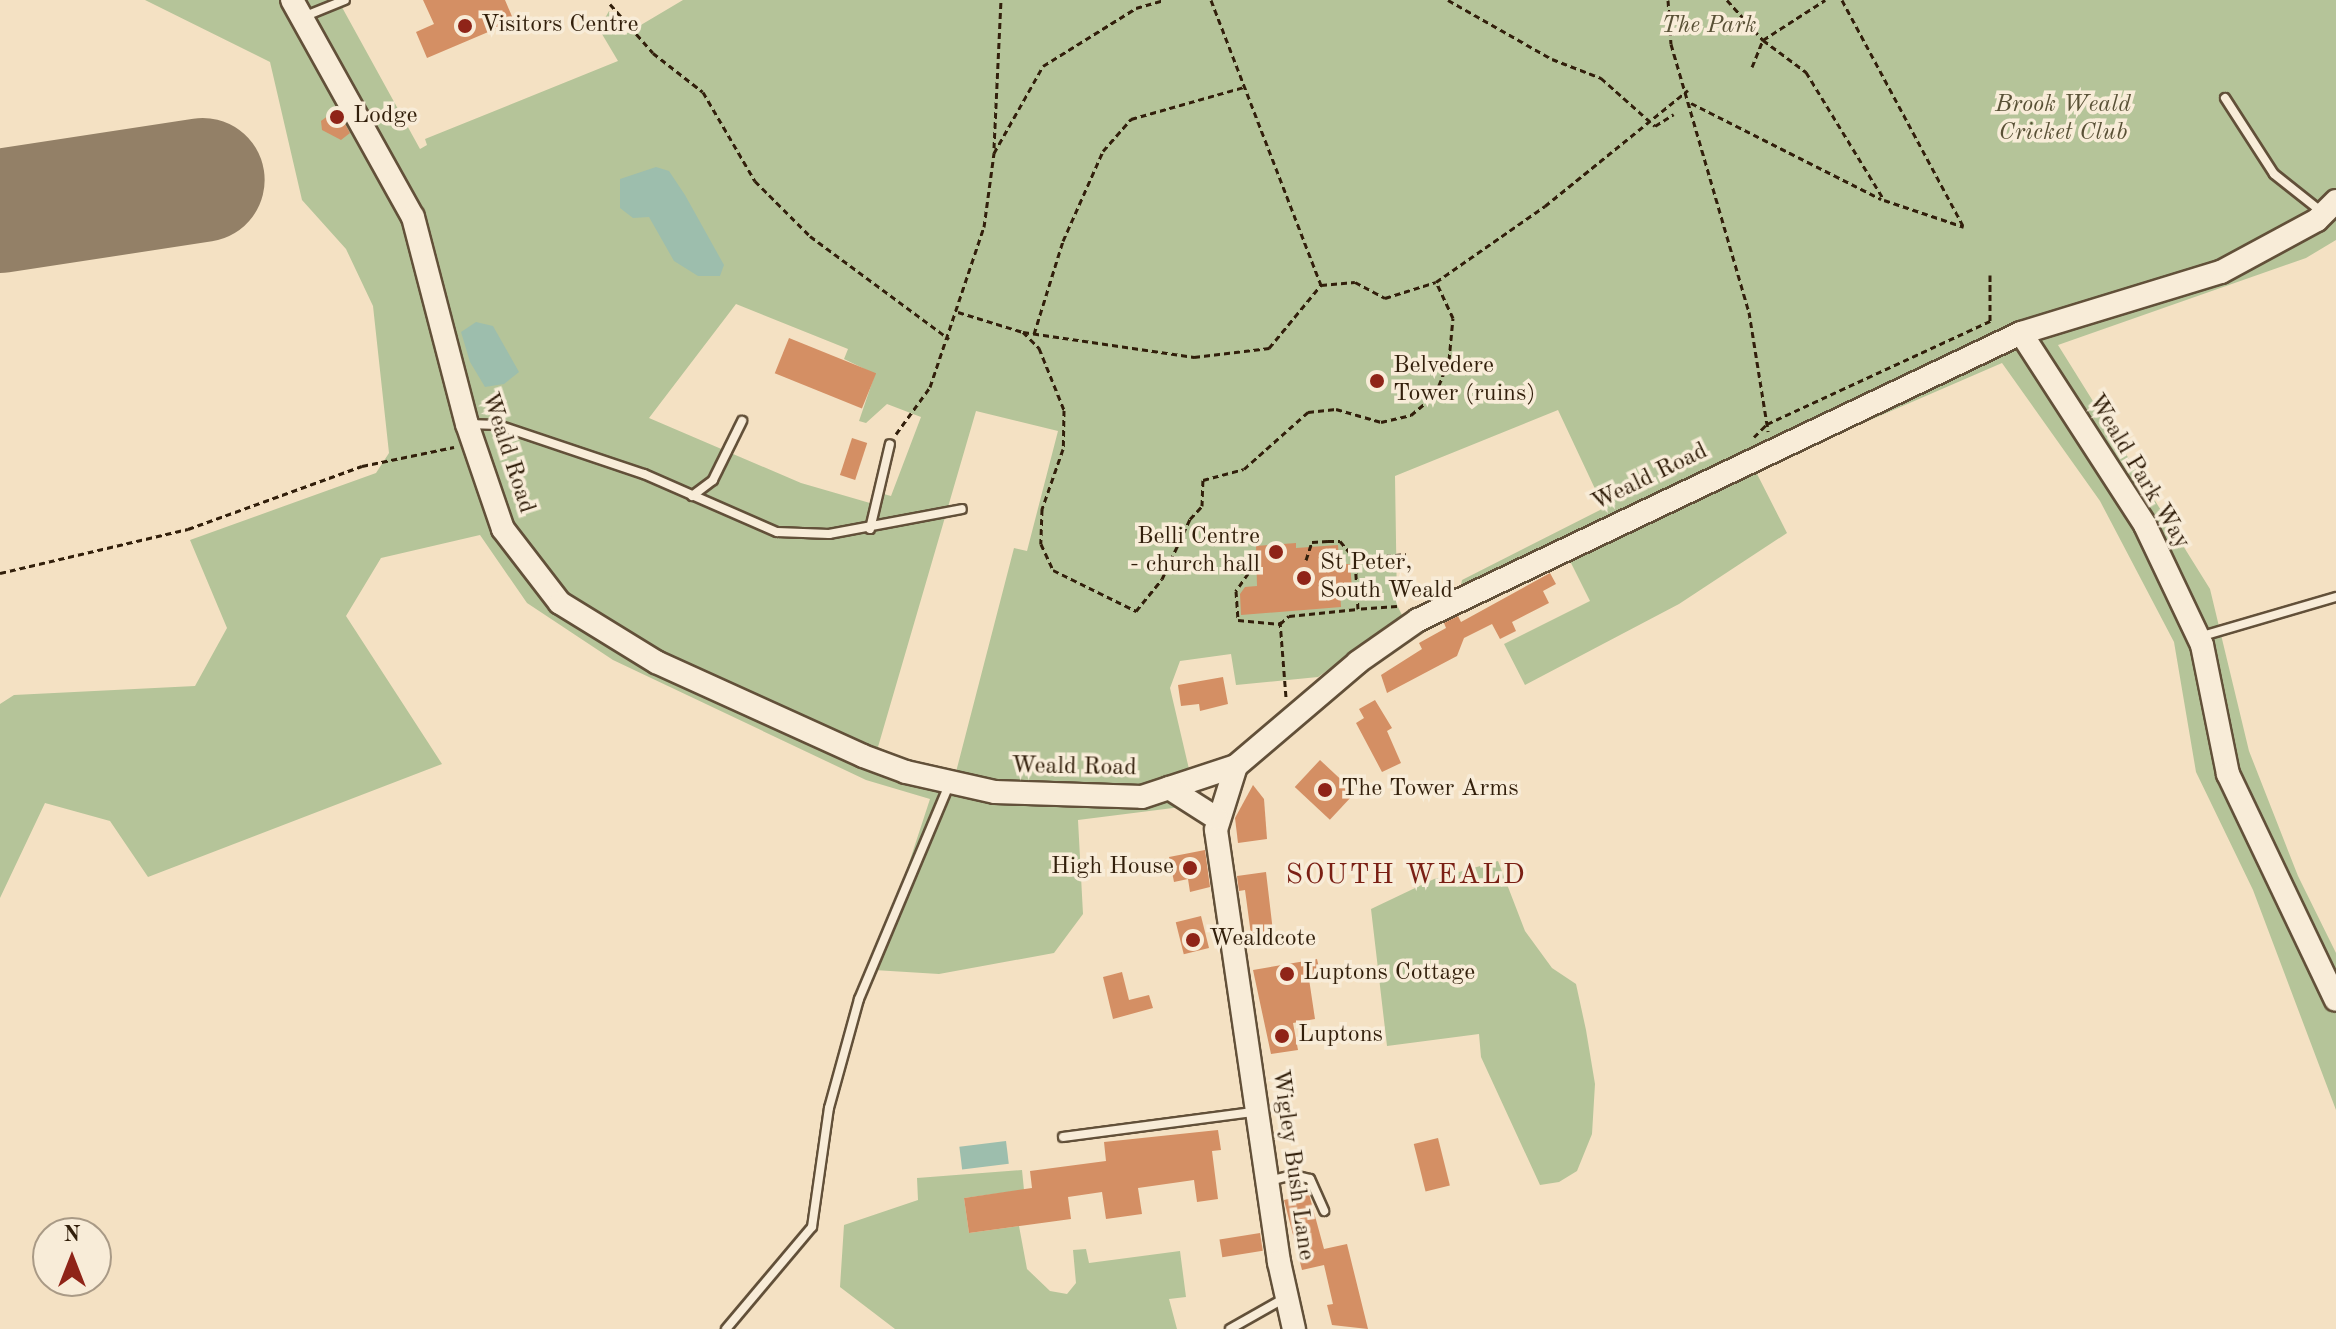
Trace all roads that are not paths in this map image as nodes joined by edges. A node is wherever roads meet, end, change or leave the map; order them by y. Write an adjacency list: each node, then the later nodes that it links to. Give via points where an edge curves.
1 (345, 0): 2 (lane)
2 (297, 9): 7 (street, Weald Road, via 413,217)
3 (2225, 98): 4 (lane, via 2274,174)
4 (2330, 207): 5 (street, Weald Road, via 2221,272)
5 (2021, 333): 13 (street, Weald Park Way, via 2145,525); 14 (street, Weald Road, via 1418,620)
6 (742, 421): 9 (lane, via 713,480)
7 (471, 433): 9 (lane, via 498,425); 15 (street, Weald Road, via 503,529 560,603 656,662 863,756)
8 (890, 444): 11 (lane)
9 (692, 496): 11 (lane, via 777,532 800,536)
10 (962, 509): 11 (lane)
11 (870, 529)
12 (2336, 597): 13 (lane)
13 (2198, 637): 18 (street, Weald Park Way, via 2228,774)
14 (1236, 766): 16 (street, Weald Road); 17 (street, Wigley Bush Lane)
15 (950, 782): 16 (street, Weald Road, via 995,792 1090,797 1142,797); 25 (lane, via 859,999 829,1108 812,1227)
16 (1169, 788): 17 (street)
17 (1216, 818): 19 (street, Wigley Bush Lane)
18 (2336, 1000)
19 (1259, 1112): 20 (lane); 21 (street, Wigley Bush Lane)
20 (1063, 1137)
21 (1268, 1181): 22 (lane, via 1293,1175 1310,1179); 23 (street, Wigley Bush Lane)
22 (1324, 1211)
23 (1286, 1298): 24 (lane); 26 (street, Wigley Bush Lane)
24 (1235, 1328)
25 (726, 1329)
26 (1294, 1329)

